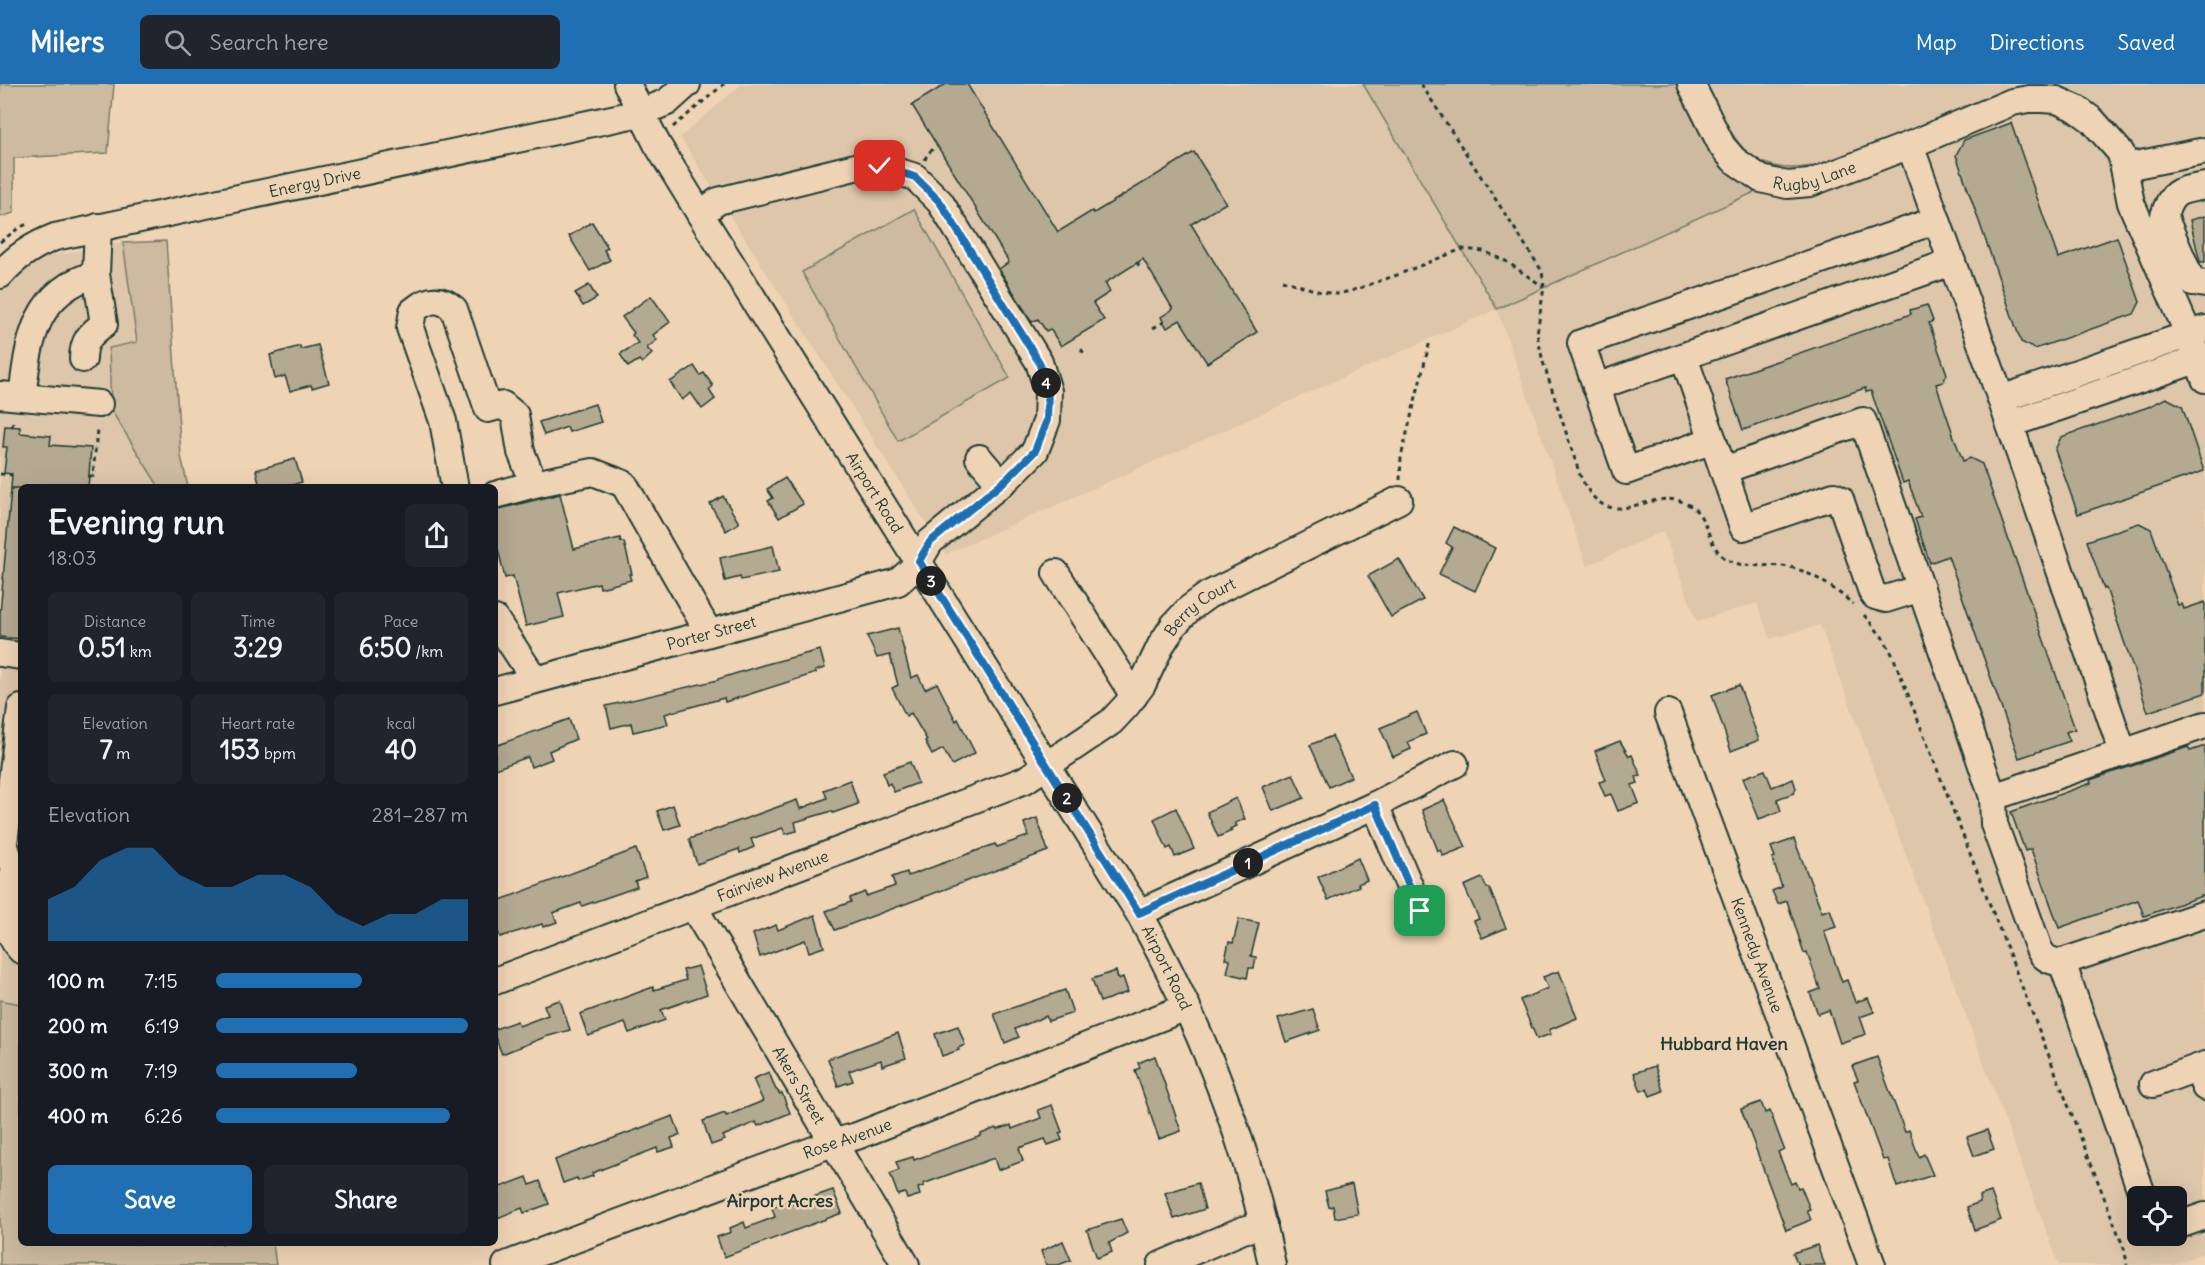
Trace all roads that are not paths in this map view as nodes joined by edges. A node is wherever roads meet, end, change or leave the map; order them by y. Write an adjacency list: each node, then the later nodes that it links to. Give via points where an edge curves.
1 (627, 84): 5 (street, Airport Road)
2 (687, 84): 5 (street, Energy Drive, via 666,102)
3 (1697, 86): 6 (street, Rugby Lane, via 1722,146 1761,179 1809,183)
4 (2035, 91): 6 (street, Rugby Lane); 8 (street, Rugby Lane, via 2077,109 2092,120 2116,146)
5 (640, 113): 11 (street, Airport Road); 13 (street, Energy Drive)
6 (1910, 146): 12 (street)
7 (2196, 153): 8 (street); 10 (street)
8 (2126, 167): 18 (street, via 2131,203)
9 (2205, 186): 10 (street)
10 (2180, 191): 17 (street, via 2169,200 2164,216 2192,282)
11 (700, 214): 32 (street, Porter Street, via 718,201 859,166 880,166 915,177 940,202 1039,362 1045,379 1047,420 1035,451); 35 (street, Airport Road)
12 (1937, 220): 14 (street); 22 (street, via 1581,343)
13 (98, 227): 15 (street); 16 (street, Energy Drive, via 40,243)
14 (1952, 262): 19 (street); 24 (street)
15 (96, 273): 20 (street, via 104,324 86,341); 23 (street, via 70,285 45,308 34,328)
16 (0, 275)
17 (2205, 284)
18 (2197, 331): 21 (street); 24 (street)
19 (1684, 357): 22 (street); 27 (street)
20 (83, 359)
21 (2203, 365): 26 (street)
22 (1596, 387): 27 (street, via 1626,471)
23 (11, 396): 25 (street)
24 (2001, 399): 26 (street)
25 (99, 404)
26 (2010, 424): 48 (street)
27 (1713, 440): 29 (street)
28 (979, 458): 32 (street)
29 (1724, 470): 37 (street, via 1743,527 1834,496 1840,499 1875,596 1886,599); 37 (street, via 1863,421)
30 (454, 484): 31 (street, via 443,421 410,328 413,311 426,302 446,302 454,309 488,409 503,405 515,415 521,452)
31 (534, 484): 33 (street); 39 (street, via 593,471 624,484)
32 (1001, 484): 35 (street, Porter Street, via 930,542)
33 (498, 494)
34 (1399, 500): 44 (street, Berry Court, via 1208,595 1189,609 1161,645)
35 (919, 561): 39 (street, Porter Street, via 898,582); 50 (street, Airport Road)
36 (1056, 573): 44 (street)
37 (1921, 588): 51 (street)
38 (498, 624): 42 (street)
39 (709, 633): 42 (street, Porter Street)
40 (0, 654): 41 (street)
41 (18, 656)
42 (535, 680): 43 (street, Porter Street)
43 (498, 690)
44 (1134, 696): 50 (street, Berry Court, via 1111,723)
45 (1668, 713): 73 (street, Kennedy Avenue)
46 (2205, 725): 48 (street)
47 (18, 732): 53 (street, via 4,843 9,859)
48 (2123, 753): 51 (street)
49 (1455, 764): 52 (street)
50 (1047, 766): 54 (street, Fairview Avenue, via 1025,780); 56 (street, Airport Road)
51 (1994, 797): 59 (street, via 1994,824 2039,949 2046,959)
52 (1375, 805): 55 (street); 56 (street)
53 (18, 868): 58 (street, via 6,898 4,922 9,939)
54 (693, 906): 60 (street, Fairview Avenue); 64 (street, Akers Street)
55 (1420, 911)
56 (1139, 913): 61 (street, Airport Road)
57 (2205, 914): 59 (street)
58 (18, 948)
59 (2062, 962): 65 (street)
60 (498, 980)
61 (1187, 1007): 64 (street, Rose Avenue); 68 (street, Airport Road, via 1239,1143)
62 (2203, 1073): 63 (street)
63 (2153, 1084)
64 (835, 1142): 69 (street, Rose Avenue); 70 (street, Akers Street)
65 (2139, 1186)
66 (2205, 1216): 67 (street)
67 (2187, 1222)
68 (1264, 1225): 71 (street); 72 (street, Airport Road)
69 (506, 1265)
70 (906, 1265)
71 (1161, 1265)
72 (1272, 1265)
73 (1872, 1265)

